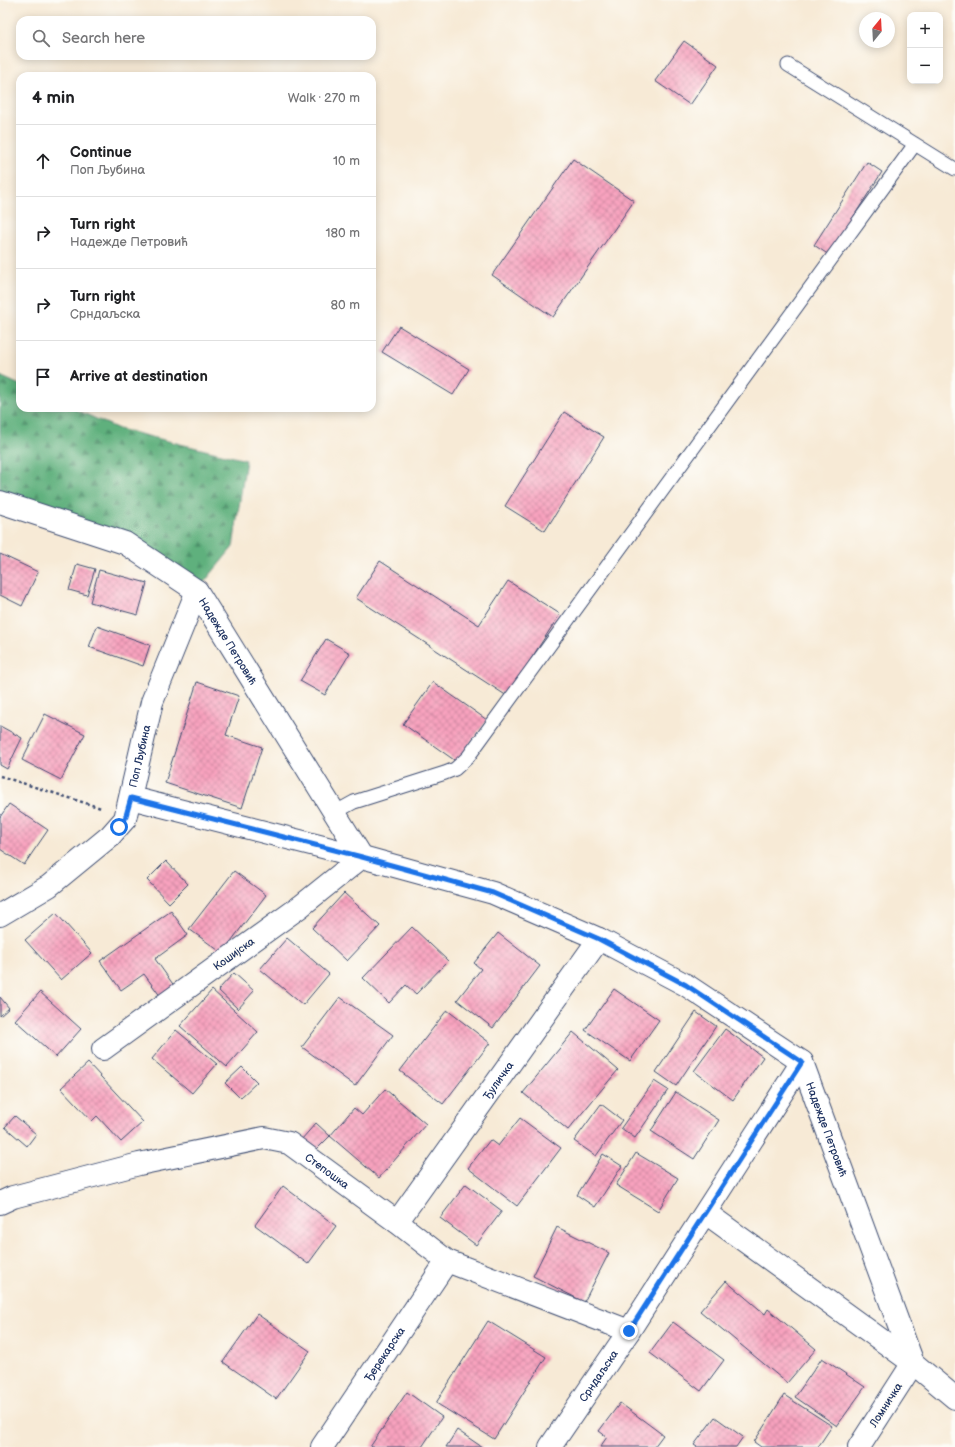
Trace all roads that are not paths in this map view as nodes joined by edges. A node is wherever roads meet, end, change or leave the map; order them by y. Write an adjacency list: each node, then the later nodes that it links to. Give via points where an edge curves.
1 (788, 65): 2 (lane)
2 (915, 144): 3 (lane); 7 (lane, via 468,757 455,769 354,802)
3 (955, 170)
4 (0, 502): 5 (street, Надежде Петровић, via 125,543)
5 (197, 591): 6 (street, Поп Љубина, via 152,702); 7 (street, Надежде Петровић)
6 (129, 806): 8 (street); 9 (street, Поп Љубина, via 125,819 114,832 49,886)
7 (334, 812): 8 (street, Надежде Петровић)
8 (362, 857): 10 (street, via 493,893); 11 (street, Кошијска, via 301,906)
9 (0, 915)
10 (599, 939): 12 (street, via 686,985); 15 (street, Ђуличка)
11 (103, 1049)
12 (802, 1062): 14 (street, Срндаљска); 18 (street, Надежде Петровић)
13 (0, 1203): 15 (street, Степошка, via 139,1164 264,1138 289,1143)
14 (706, 1213): 17 (street, Срндаљска); 18 (street)
15 (397, 1222): 16 (street, Степошка)
16 (447, 1261): 17 (street, Степошка); 20 (street, Ђерекарска)
17 (629, 1331): 21 (street, Срндаљска)
18 (913, 1364): 19 (street); 22 (street, Ломничка)
19 (955, 1398)
20 (322, 1447)
21 (550, 1447)
22 (859, 1447)

